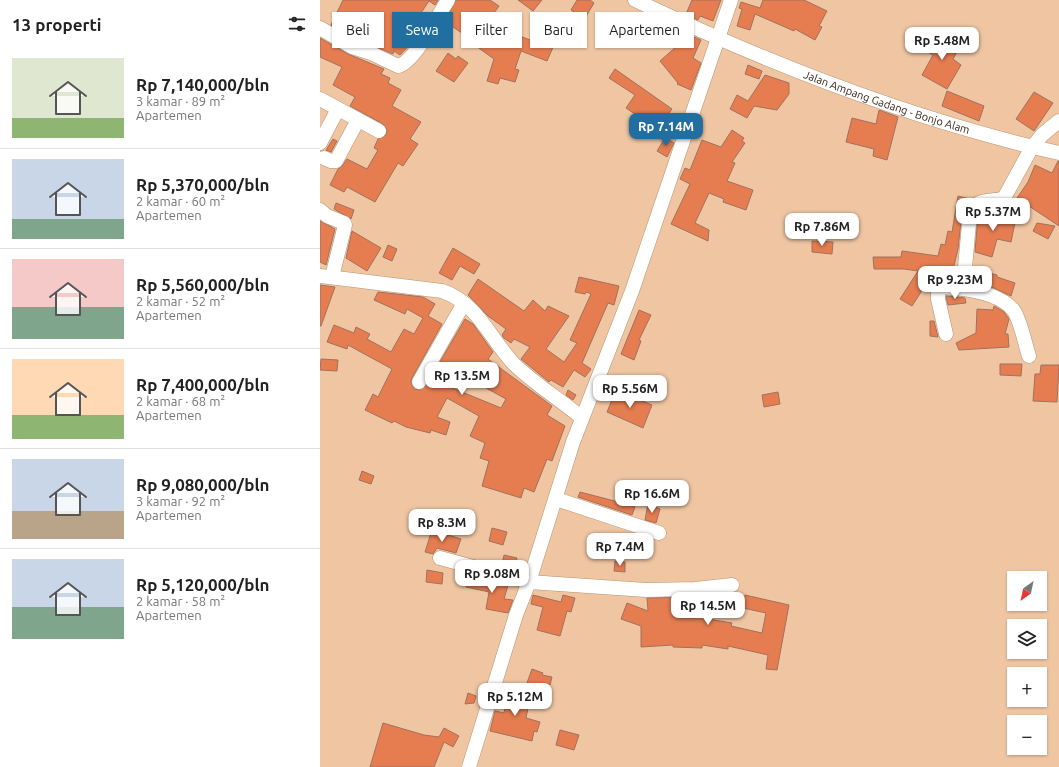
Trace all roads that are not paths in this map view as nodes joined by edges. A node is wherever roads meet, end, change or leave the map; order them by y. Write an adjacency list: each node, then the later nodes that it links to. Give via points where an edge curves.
1 (448, 0): 4 (street, via 407,62 398,66 352,47)
2 (636, 0): 5 (street, Jalan Ampang Gadang - Bonjo Alam)
3 (732, 0): 5 (street)
4 (320, 28)
5 (719, 39): 12 (street, Jalan Ampang Gadang - Bonjo Alam, via 821,81 906,110); 22 (street, via 632,291)
6 (320, 99): 7 (street)
7 (338, 109): 8 (street); 11 (street)
8 (358, 120): 10 (street); 14 (street, via 336,161)
9 (1059, 121): 12 (street)
10 (379, 131)
11 (320, 143)
12 (1032, 147): 13 (street, Jalan Ampang Gadang - Bonjo Alam); 17 (street, via 1004,198 980,202 972,209)
13 (1059, 153)
14 (321, 161)
15 (320, 210): 16 (street, via 345,225)
16 (326, 276): 18 (street, via 442,291)
17 (962, 289): 19 (street, via 942,287 938,290); 20 (street, via 999,299 1009,306 1014,312)
18 (464, 303): 21 (street); 22 (street, via 470,306 515,364)
19 (946, 334)
20 (1029, 356)
21 (419, 382)
22 (582, 418): 23 (street)
23 (556, 499): 24 (street); 26 (street)
24 (659, 533)
25 (440, 558): 26 (street)
26 (529, 582): 27 (street, via 646,590); 28 (street)
27 (732, 585)
28 (469, 767)

